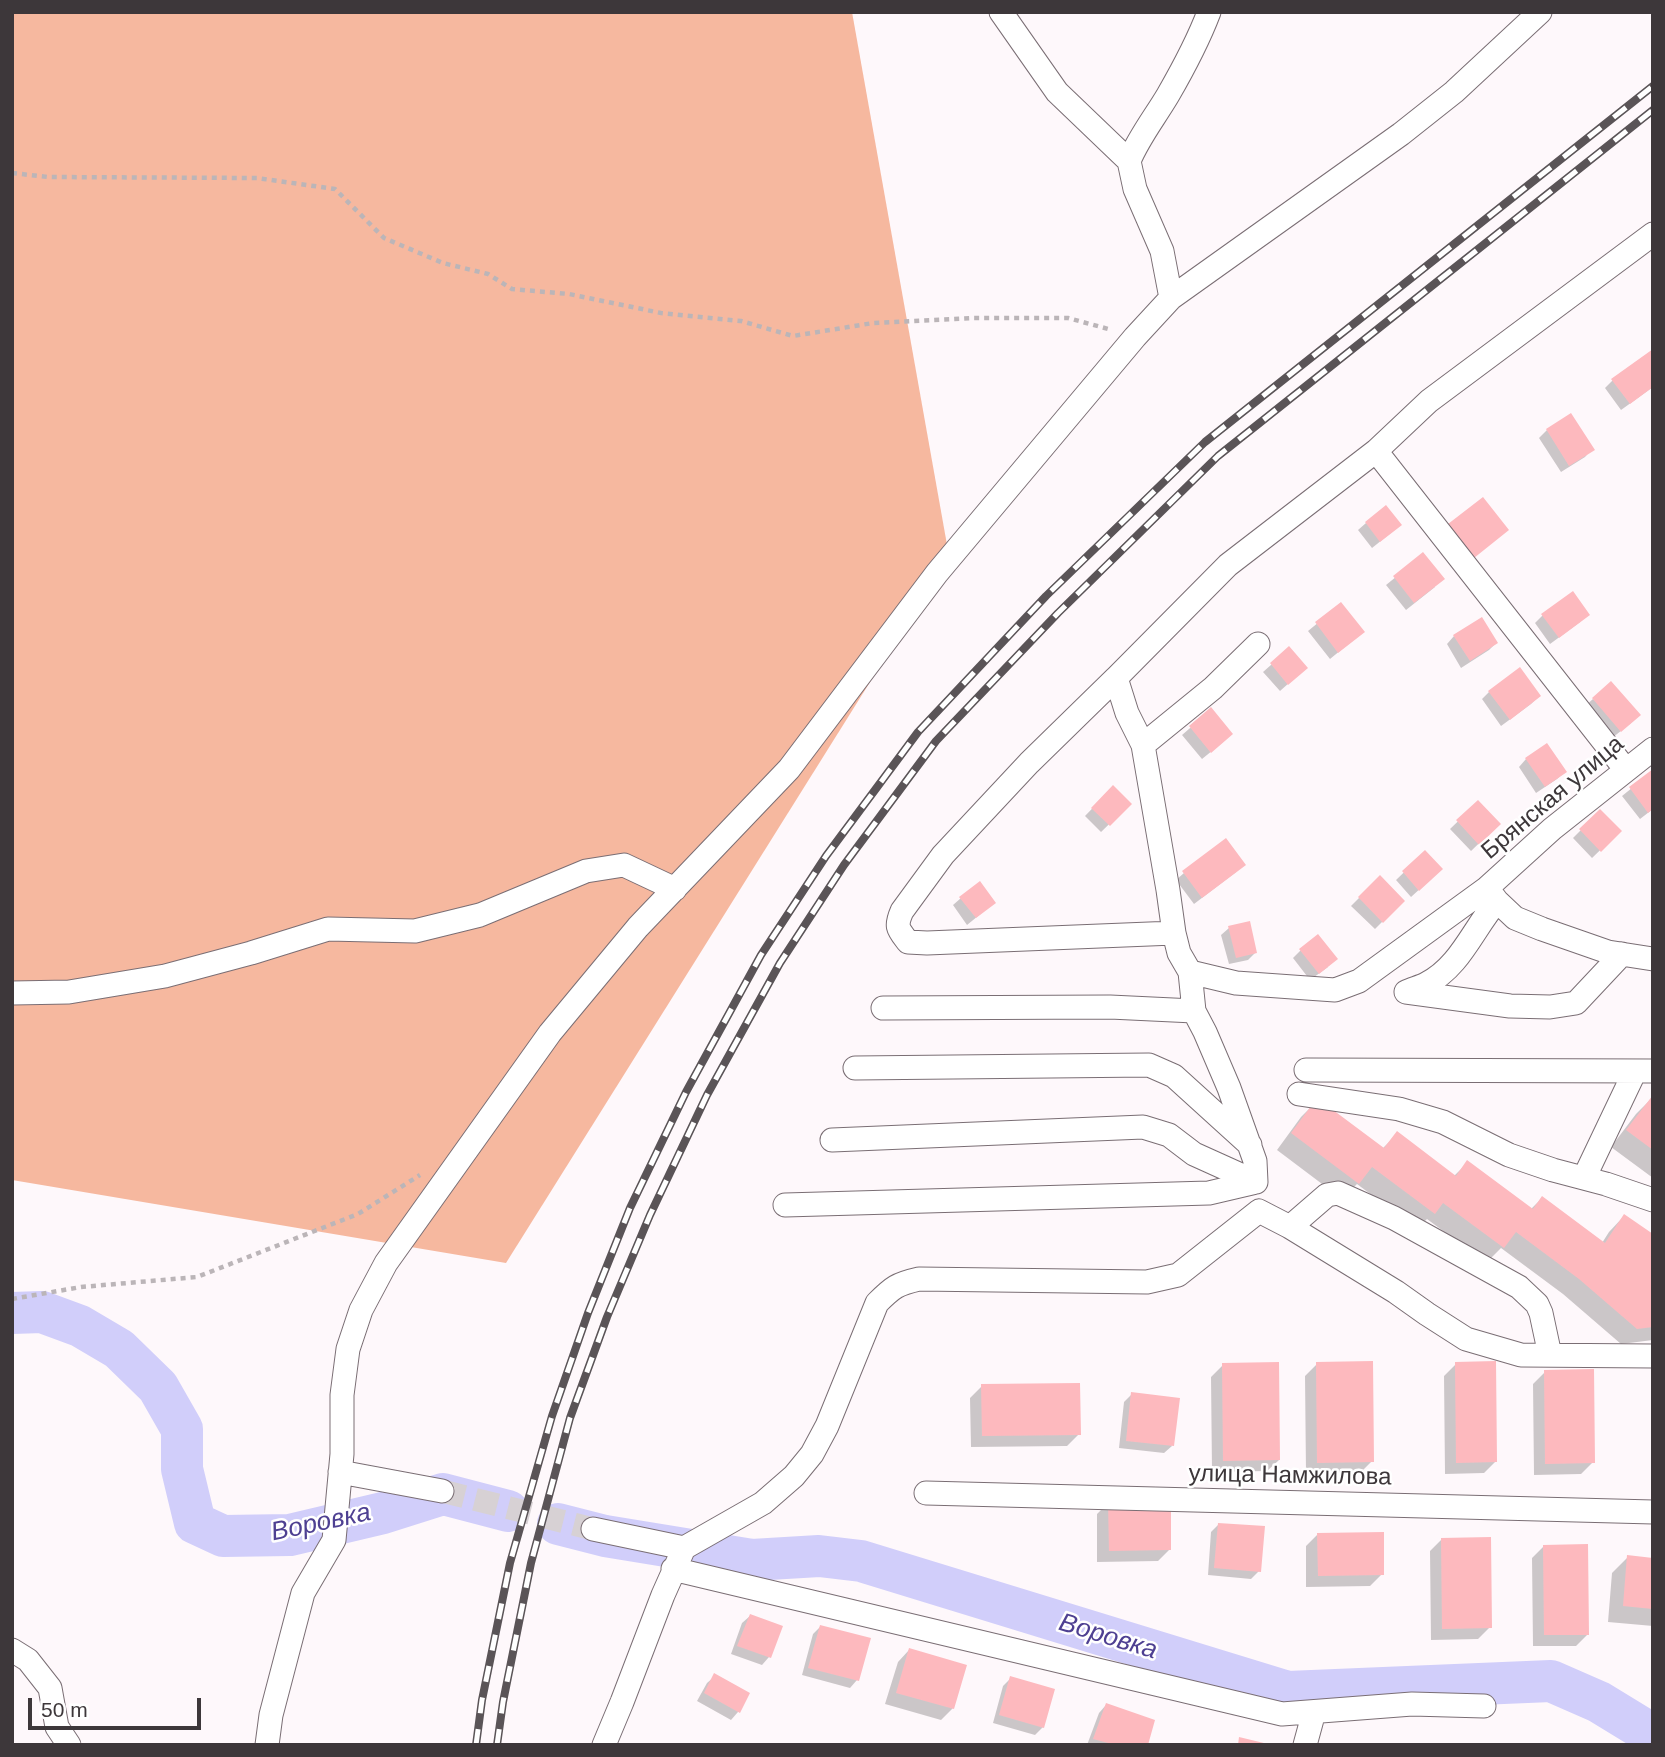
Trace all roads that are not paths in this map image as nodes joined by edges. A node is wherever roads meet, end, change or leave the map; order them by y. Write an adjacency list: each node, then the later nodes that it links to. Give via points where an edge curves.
1 (1000, 12): 4 (street, via 1057,92)
2 (1209, 12): 4 (street)
3 (1540, 12): 6 (street, via 1401,134)
4 (1129, 161): 6 (street, via 1135,189 1162,251)
5 (1653, 234): 7 (street, via 1429,401)
6 (1171, 298): 13 (street, via 937,573 789,769)
7 (1376, 451): 9 (street, via 1228,565); 12 (street)
8 (1258, 644): 10 (street, via 1213,688)
9 (1116, 678): 10 (street, via 1126,713); 15 (street, via 943,855 902,911 898,930 908,942 927,943)
10 (1143, 744): 15 (street)
11 (1653, 749): 12 (street, Брянская улица)
12 (1626, 770): 14 (street, Брянская улица, via 1507,869)
13 (675, 888): 19 (street, via 624,864 586,871 480,915 415,931 328,929 165,976 69,992); 35 (street, via 550,1033 386,1263 361,1310 348,1349)
14 (1492, 894): 16 (street, via 1515,918); 16 (street, via 1484,916 1450,967 1406,992 1510,1006 1576,1003); 18 (street, via 1359,981 1335,990 1236,983)
15 (1174, 933): 18 (street)
16 (1622, 954): 17 (street)
17 (1653, 959)
18 (1190, 972): 21 (street)
19 (12, 993)
20 (883, 1008): 21 (street)
21 (1194, 1011): 27 (street)
22 (855, 1068): 27 (street, via 1149,1065 1174,1076)
23 (1306, 1070): 24 (street)
24 (1644, 1071): 28 (street)
25 (1299, 1094): 28 (street, via 1399,1109 1443,1122 1508,1155)
26 (832, 1140): 29 (street, via 1143,1127 1169,1135 1194,1154)
27 (1250, 1145): 29 (street)
28 (1584, 1178): 30 (street)
29 (1256, 1182): 31 (street, via 1209,1193)
30 (1653, 1200)
31 (785, 1205)
32 (1290, 1227): 33 (street, via 1466,1339 1521,1354); 33 (street, via 1327,1195 1338,1193 1394,1218 1519,1287 1537,1304); 40 (street, via 1259,1211 1178,1275 1161,1280 919,1279 901,1283 877,1303 812,1454 763,1503)
33 (1550, 1355): 34 (street)
34 (1653, 1356)
35 (341, 1472): 36 (street); 45 (street, via 334,1540 303,1593)
36 (442, 1491)
37 (926, 1493): 38 (street, улица Намжилова)
38 (1653, 1512)
39 (593, 1529): 40 (street)
40 (677, 1561): 43 (street, via 1282,1714); 46 (street)
41 (12, 1650): 44 (street, via 28,1660 50,1688 57,1727)
42 (1484, 1706): 43 (street, via 1412,1704)
43 (1314, 1712): 47 (street)
44 (69, 1745)
45 (267, 1745)
46 (604, 1745)
47 (1306, 1745)

